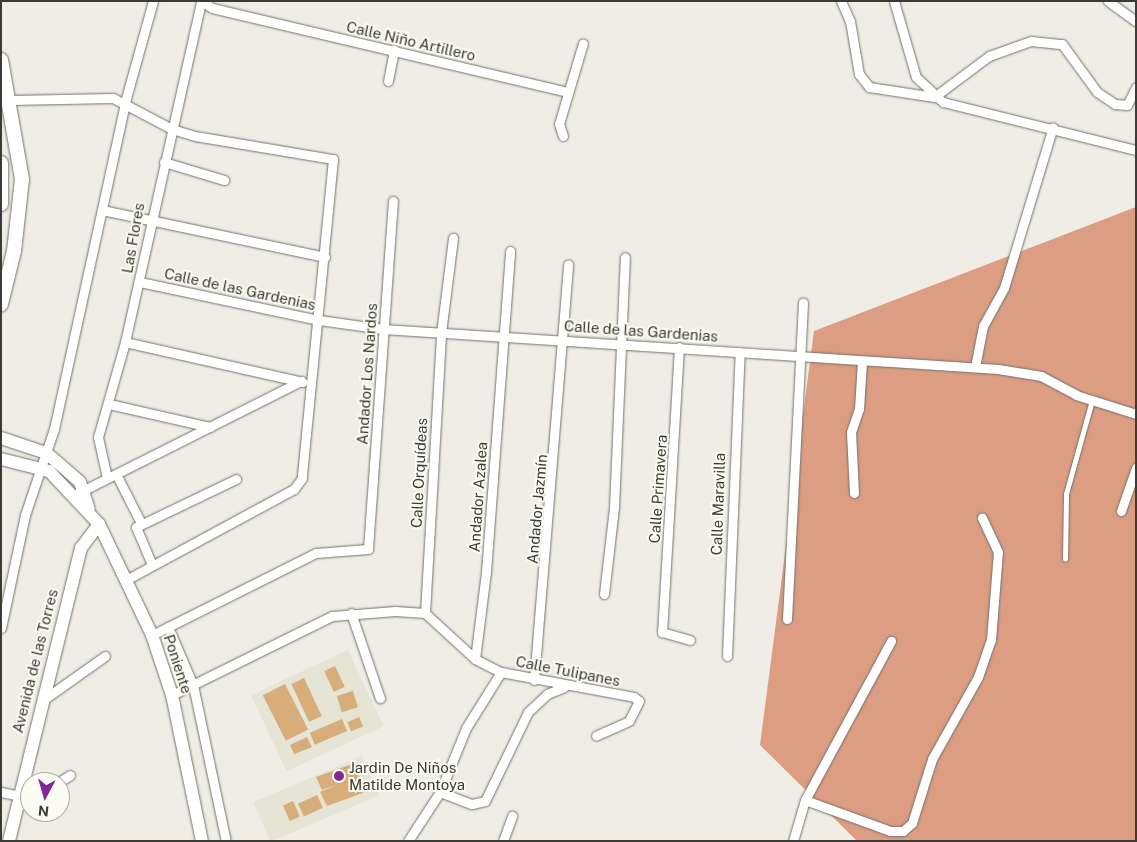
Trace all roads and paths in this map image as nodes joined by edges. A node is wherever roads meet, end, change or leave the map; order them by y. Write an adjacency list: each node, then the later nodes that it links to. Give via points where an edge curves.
1 (154, 1): 16 (street)
2 (201, 1): 8 (street, Calle Niño Artillero, via 212,8); 18 (street, Las Flores)
3 (841, 1): 13 (street, via 850,21 859,74 869,87)
4 (894, 1): 13 (street, via 908,60)
5 (1108, 1): 6 (street)
6 (1136, 22)
7 (583, 43): 12 (street)
8 (394, 50): 10 (street); 12 (street, Calle Niño Artillero)
9 (1, 60): 14 (main road)
10 (388, 81)
11 (1136, 87): 15 (street)
12 (567, 92): 19 (street, via 559,124)
13 (934, 97): 15 (street, via 989,56 1032,41 1062,44 1097,92 1121,105); 17 (street, via 980,113)
14 (11, 100): 16 (street, via 78,97); 35 (main road, via 22,179 14,251)
15 (1134, 100)
16 (125, 102): 18 (street); 26 (street)
17 (1053, 127): 20 (street); 47 (street, via 1004,288 983,326)
18 (172, 129): 21 (street, Las Flores); 30 (street, via 293,156 333,159)
19 (562, 136)
20 (1136, 150)
21 (164, 162): 23 (street); 27 (street, Las Flores)
22 (1, 163): 25 (main road)
23 (224, 180)
24 (393, 201): 37 (street, Andador Los Nardos)
25 (1, 204)
26 (102, 210): 27 (street); 55 (street)
27 (149, 220): 30 (street); 33 (street, Las Flores)
28 (452, 238): 38 (street, Calle Orquídeas)
29 (510, 251): 39 (street, Andador Azalea)
30 (325, 257): 36 (street)
31 (625, 257): 42 (street)
32 (568, 264): 40 (street, Andador Jazmín)
33 (140, 282): 36 (street, Calle de las Gardenias); 41 (street, Las Flores)
34 (803, 302): 45 (street)
35 (1, 304)
36 (319, 320): 37 (street, Calle de las Gardenias); 49 (street)
37 (383, 329): 38 (street, Calle de las Gardenias); 75 (street, Andador Los Nardos, via 368,549 316,553)
38 (441, 333): 39 (street, Calle de las Gardenias); 73 (street, Calle Orquídeas)
39 (503, 336): 40 (street, Calle de las Gardenias); 82 (street, Andador Azalea, via 487,563)
40 (563, 339): 42 (street, Calle de las Gardenias); 84 (street, Andador Jazmín)
41 (125, 342): 48 (street); 51 (street, Las Flores)
42 (622, 342): 43 (street, Calle de las Gardenias); 71 (street)
43 (680, 347): 44 (street, Calle de las Gardenias); 78 (street, Calle Primavera, via 662,632)
44 (740, 352): 45 (street, Calle de las Gardenias); 81 (street, Calle Maravilla)
45 (799, 358): 46 (street, Calle de las Gardenias); 74 (street)
46 (862, 361): 47 (street, Calle de las Gardenias); 63 (street, via 859,408 851,432)
47 (976, 367): 50 (street, Calle de las Gardenias, via 1041,376)
48 (301, 381): 49 (street); 53 (street)
49 (314, 384): 69 (street, via 302,478 294,489)
50 (1092, 400): 52 (street, Calle de las Gardenias); 68 (lane, via 1066,494)
51 (109, 404): 53 (street); 60 (street, Las Flores, via 97,444)
52 (1136, 414)
53 (210, 427): 59 (street)
54 (1, 438): 55 (street, Poniente)
55 (46, 453): 57 (street); 62 (street, Poniente)
56 (1, 459): 57 (street)
57 (40, 466): 62 (street, Poniente); 76 (street, via 25,515)
58 (1136, 468): 64 (street)
59 (116, 474): 60 (street); 67 (street)
60 (106, 478): 62 (street)
61 (236, 479): 67 (street)
62 (78, 492): 66 (street, Poniente)
63 (854, 493)
64 (1121, 511)
65 (982, 517): 95 (street, via 998,552 991,640 978,677 932,759 912,823 903,831 890,831)
66 (99, 524): 70 (street, Poniente); 89 (street, Avenida de las Torres, via 81,548)
67 (139, 525): 69 (street)
68 (1065, 559)
69 (152, 565): 70 (street)
70 (126, 580): 77 (street, Poniente)
71 (604, 594)
72 (351, 613): 73 (street); 85 (street, via 332,616 291,634); 88 (street)
73 (425, 614): 82 (street, Calle Tulipanes)
74 (787, 619)
75 (168, 627): 77 (street); 85 (street)
76 (1, 628)
77 (152, 635): 87 (street, Poniente)
78 (690, 640)
79 (892, 641): 95 (street)
80 (105, 656): 89 (street)
81 (727, 656)
82 (475, 659): 83 (street, Calle Tulipanes)
83 (501, 672): 84 (street, Calle Tulipanes); 93 (street, via 466,728)
84 (534, 680): 86 (street, Calle Tulipanes)
85 (193, 685): 87 (street); 100 (street)
86 (565, 686): 90 (street, Calle Tulipanes, via 634,697 639,701 629,721); 93 (street, via 547,694 528,712 485,801 472,804)
87 (172, 696): 99 (street, Poniente)
88 (380, 698)
89 (41, 702): 91 (street, Avenida de las Torres)
90 (596, 736)
91 (28, 772)
92 (1, 792): 94 (street)
93 (440, 792): 101 (street)
94 (20, 800)
95 (805, 800): 103 (street)
96 (20, 808): 98 (street, Avenida de las Torres)
97 (512, 816): 102 (street)
98 (10, 841)
99 (202, 841)
100 (226, 841)
101 (408, 841)
102 (503, 841)
103 (793, 841)

